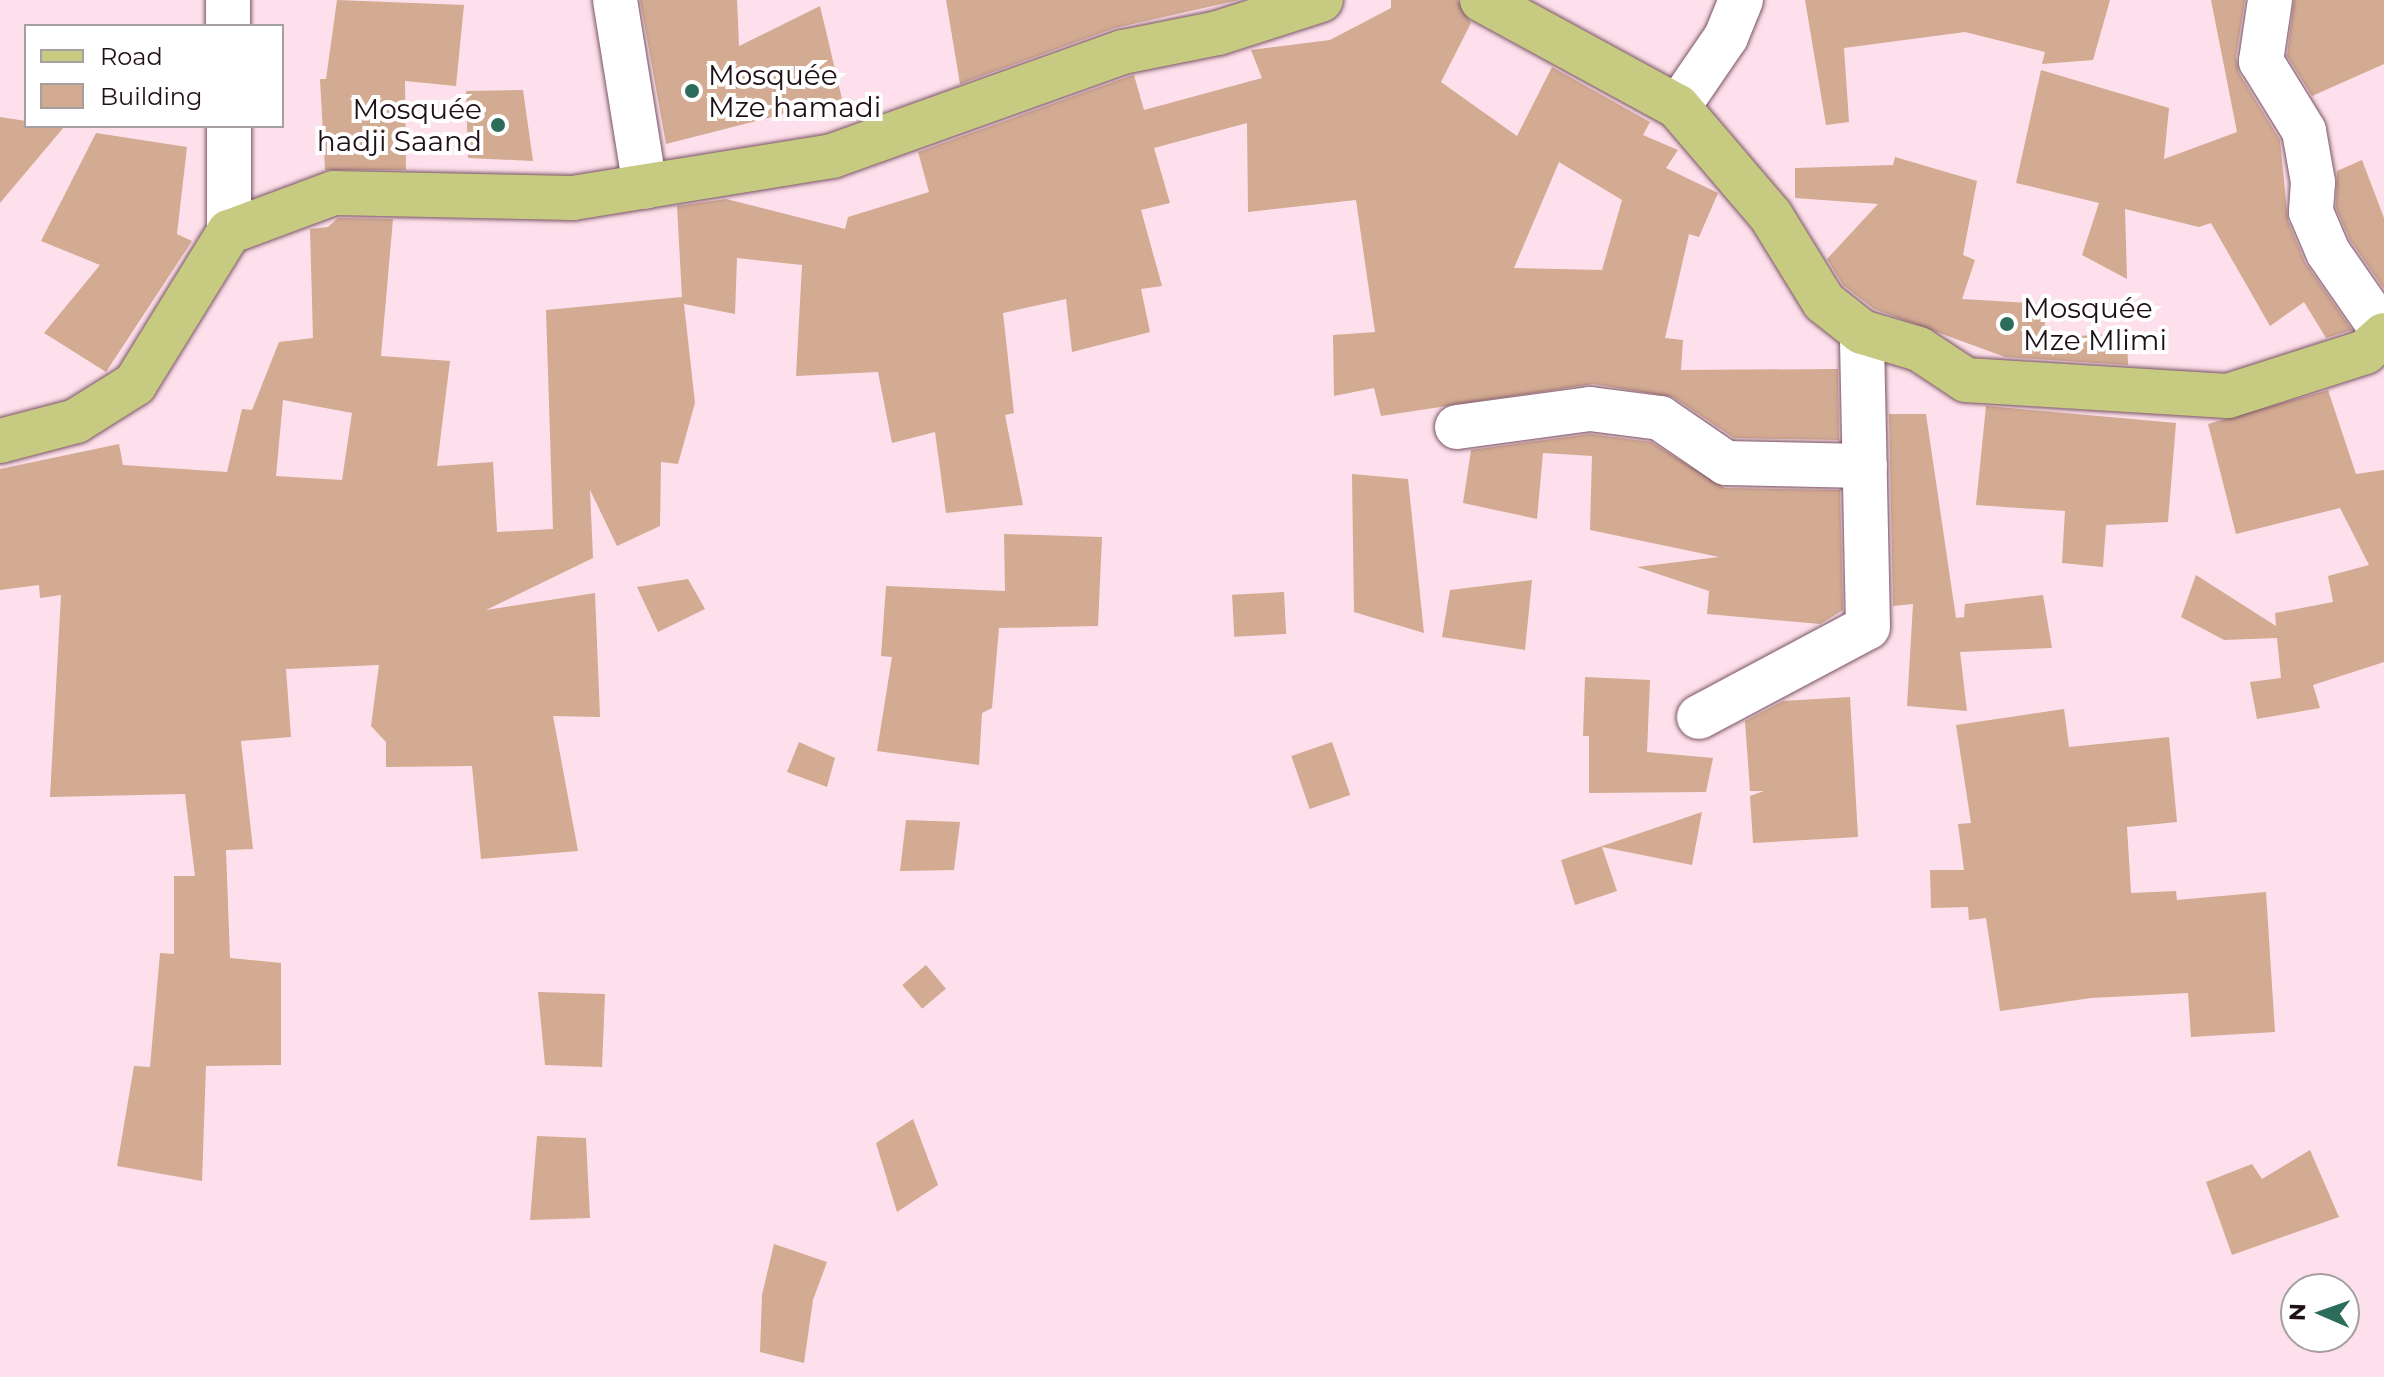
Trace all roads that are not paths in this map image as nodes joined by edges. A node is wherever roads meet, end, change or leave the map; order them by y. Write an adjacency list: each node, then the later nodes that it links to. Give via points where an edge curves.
1 (228, 0): 7 (street)
2 (615, 0): 10 (street)
3 (1321, 0): 10 (main road, via 1218,33 1123,52 832,156)
4 (1482, 0): 8 (main road)
5 (1741, 0): 8 (street, via 1726,37)
6 (2270, 0): 13 (street, via 2261,61 2304,131 2313,182 2311,212 2328,252)
7 (228, 24)
8 (1678, 107): 12 (main road, via 1771,216 1824,302)
9 (229, 128): 11 (street)
10 (645, 187): 11 (main road, via 573,198 334,193)
11 (229, 232): 15 (main road, via 135,384 76,421)
12 (1862, 332): 13 (main road, via 1919,349 1966,380 2228,396 2365,352); 16 (street)
13 (2384, 334)
14 (1457, 427): 16 (street, via 1590,409 1660,418 1726,463)
15 (0, 441)
16 (1865, 466): 17 (street, via 1868,627)
17 (1699, 717)

